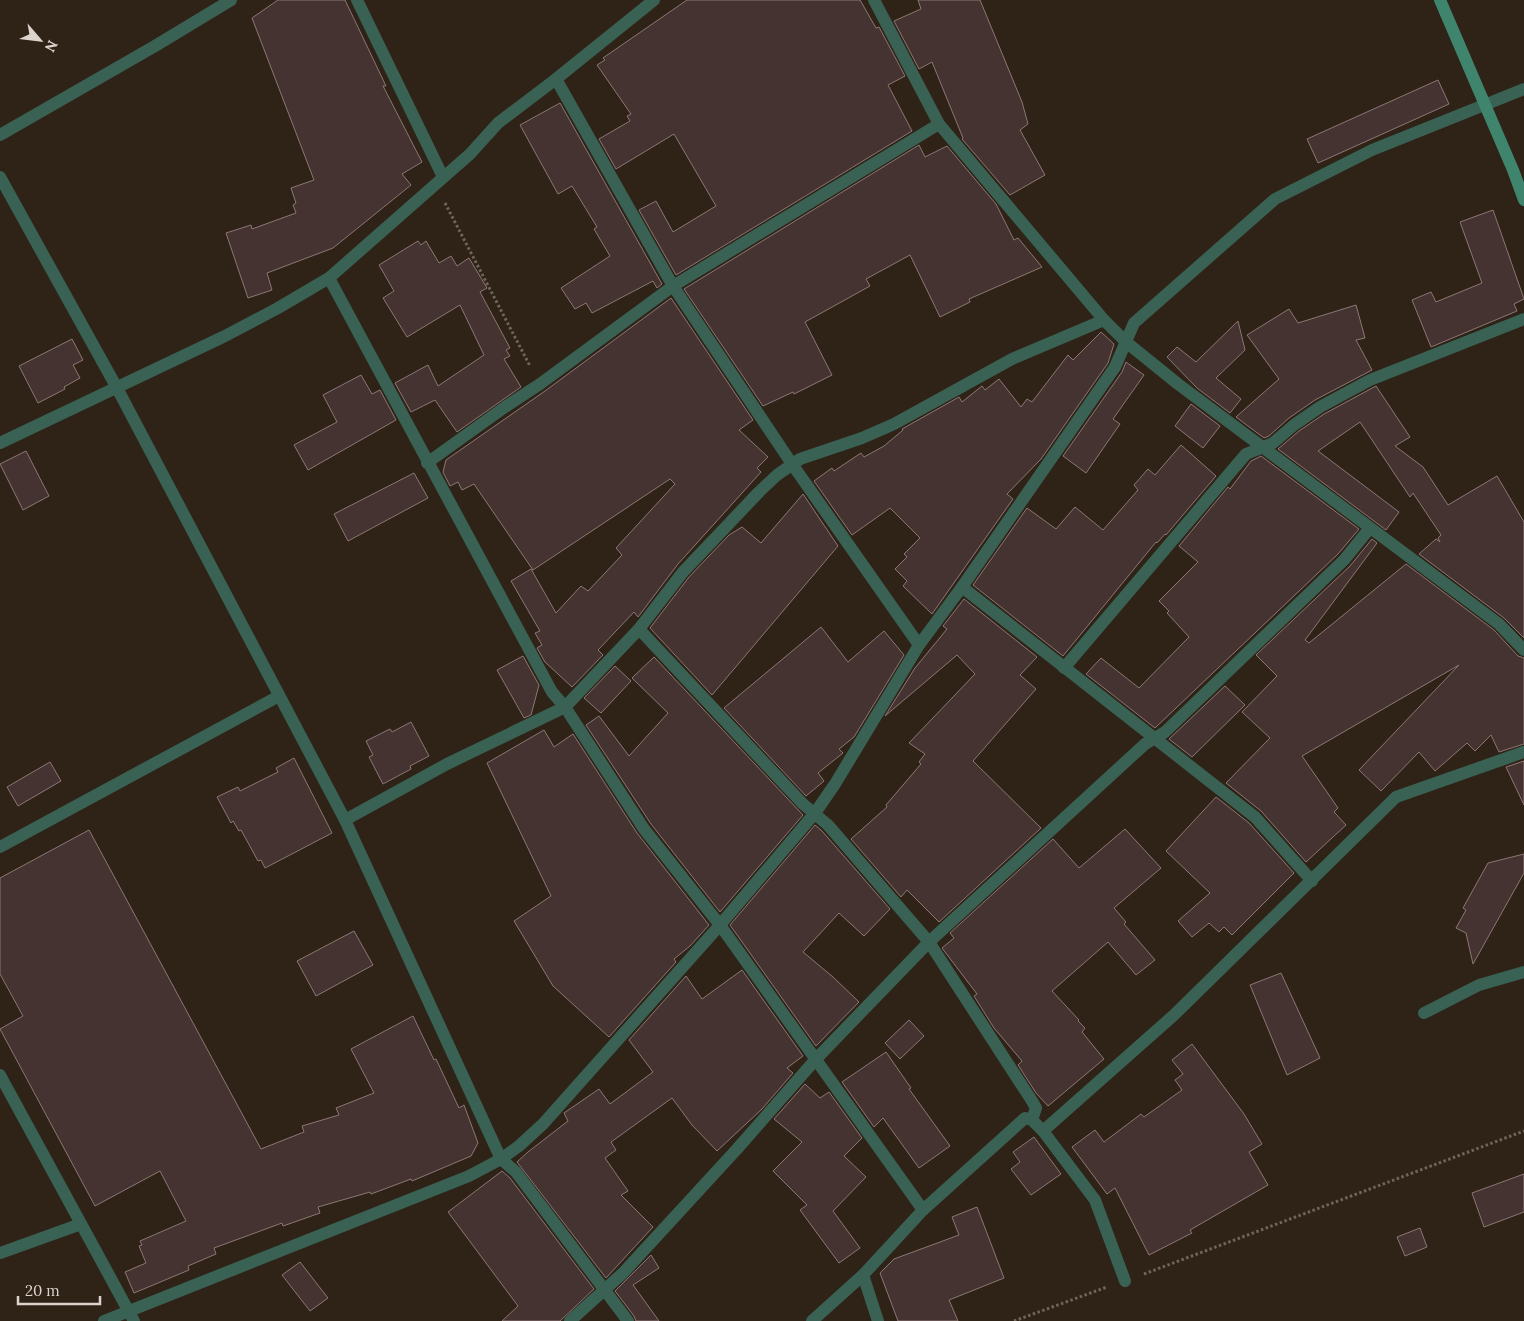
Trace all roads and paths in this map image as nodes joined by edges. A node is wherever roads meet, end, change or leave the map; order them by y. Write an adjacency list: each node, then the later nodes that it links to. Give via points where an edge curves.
1 (231, 0): 10 (street)
2 (357, 0): 12 (street)
3 (654, 0): 6 (street)
4 (874, 0): 9 (street)
5 (1440, 0): 8 (street)
6 (556, 79): 12 (street, via 498,123); 15 (street)
7 (1524, 89): 8 (street)
8 (1486, 106): 13 (street); 18 (street, via 1372,150 1275,199 1134,323)
9 (939, 124): 15 (street); 17 (street)
10 (0, 135)
11 (0, 177): 20 (street)
12 (439, 181): 14 (street); 19 (path)
13 (1524, 200)
14 (329, 278): 20 (street, via 225,336); 23 (street)
15 (673, 286): 19 (street); 24 (street)
16 (1524, 318): 22 (street, via 1370,380 1320,407 1273,443)
17 (1104, 320): 18 (street); 24 (street, via 1012,359 894,424)
18 (1126, 342): 22 (street); 26 (street, via 1115,367)
19 (540, 384): 23 (street)
20 (117, 388): 21 (street); 31 (street)
21 (0, 443)
22 (1262, 447): 25 (street); 30 (street, via 1246,454)
23 (427, 463): 32 (street, via 552,692)
24 (792, 464): 27 (street, via 759,492 683,572); 28 (street)
25 (1370, 528): 29 (street, via 1499,624); 33 (street, via 1337,567)
26 (962, 588): 28 (street); 30 (street)
27 (639, 629): 32 (street); 35 (street)
28 (919, 645): 35 (street)
29 (1524, 650)
30 (1064, 668): 33 (street)
31 (279, 696): 36 (street); 37 (street)
32 (565, 707): 36 (street, via 447,764); 39 (street, via 644,829)
33 (1155, 739): 38 (street, via 1255,817); 40 (street, via 1145,744)
34 (1524, 752): 38 (street, via 1396,797)
35 (815, 813): 39 (street); 40 (street)
36 (345, 820): 48 (street)
37 (0, 847)
38 (1312, 881): 46 (street, via 1174,1015)
39 (720, 925): 43 (street); 48 (street, via 543,1124)
40 (929, 942): 43 (street); 45 (street, via 1032,1101 1036,1108)
41 (1524, 972): 42 (street, via 1479,985)
42 (1424, 1013)
43 (816, 1059): 49 (street); 54 (street)
44 (0, 1074): 50 (street)
45 (1032, 1120): 46 (street); 49 (street, via 1025,1118)
46 (1043, 1131): 53 (street, via 1095,1200)
47 (1524, 1131): 53 (path)
48 (501, 1159): 54 (street, via 516,1172); 55 (street, via 469,1176)
49 (923, 1210): 52 (street)
50 (81, 1224): 51 (street); 55 (street)
51 (0, 1253)
52 (863, 1275): 59 (street); 60 (street)
53 (1125, 1281): 61 (path)
54 (605, 1290): 57 (street); 58 (street)
55 (131, 1316): 56 (street)
56 (104, 1321)
57 (570, 1321)
58 (628, 1321)
59 (812, 1321)
60 (878, 1321)
61 (1014, 1321)

